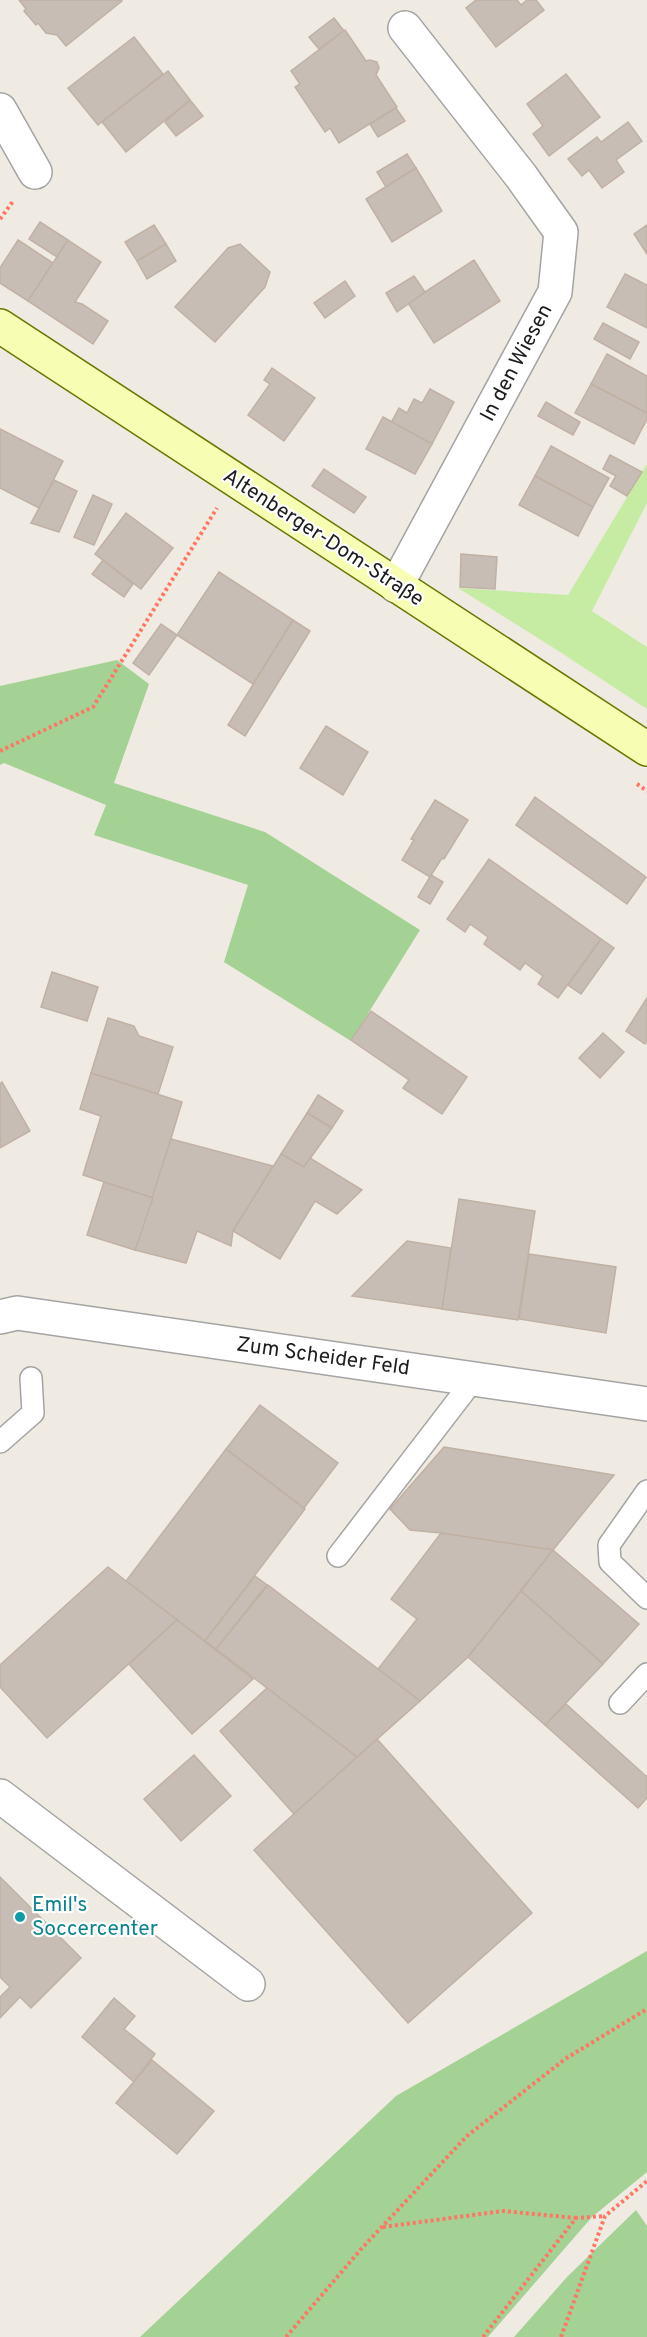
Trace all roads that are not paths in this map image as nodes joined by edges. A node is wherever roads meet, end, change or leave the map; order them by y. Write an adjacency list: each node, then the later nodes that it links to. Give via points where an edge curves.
1 (405, 28): 5 (street, In den Wiesen, via 561,232 555,292)
2 (0, 110): 3 (street)
3 (36, 172)
4 (0, 326): 5 (main road, Altenberger-Dom-Straße)
5 (396, 586): 6 (main road, Altenberger-Dom-Straße)
6 (647, 749)
7 (0, 1317): 9 (street, Zum Scheider Feld, via 17,1313)
8 (31, 1378): 11 (lane, via 33,1413)
9 (474, 1379): 10 (street, Zum Scheider Feld); 13 (lane)
10 (647, 1404)
11 (0, 1442)
12 (647, 1491): 14 (lane, via 609,1545 610,1562)
13 (338, 1556)
14 (647, 1598)
15 (647, 1674): 16 (lane)
16 (620, 1703)
17 (0, 1796): 18 (street)
18 (248, 1984)

